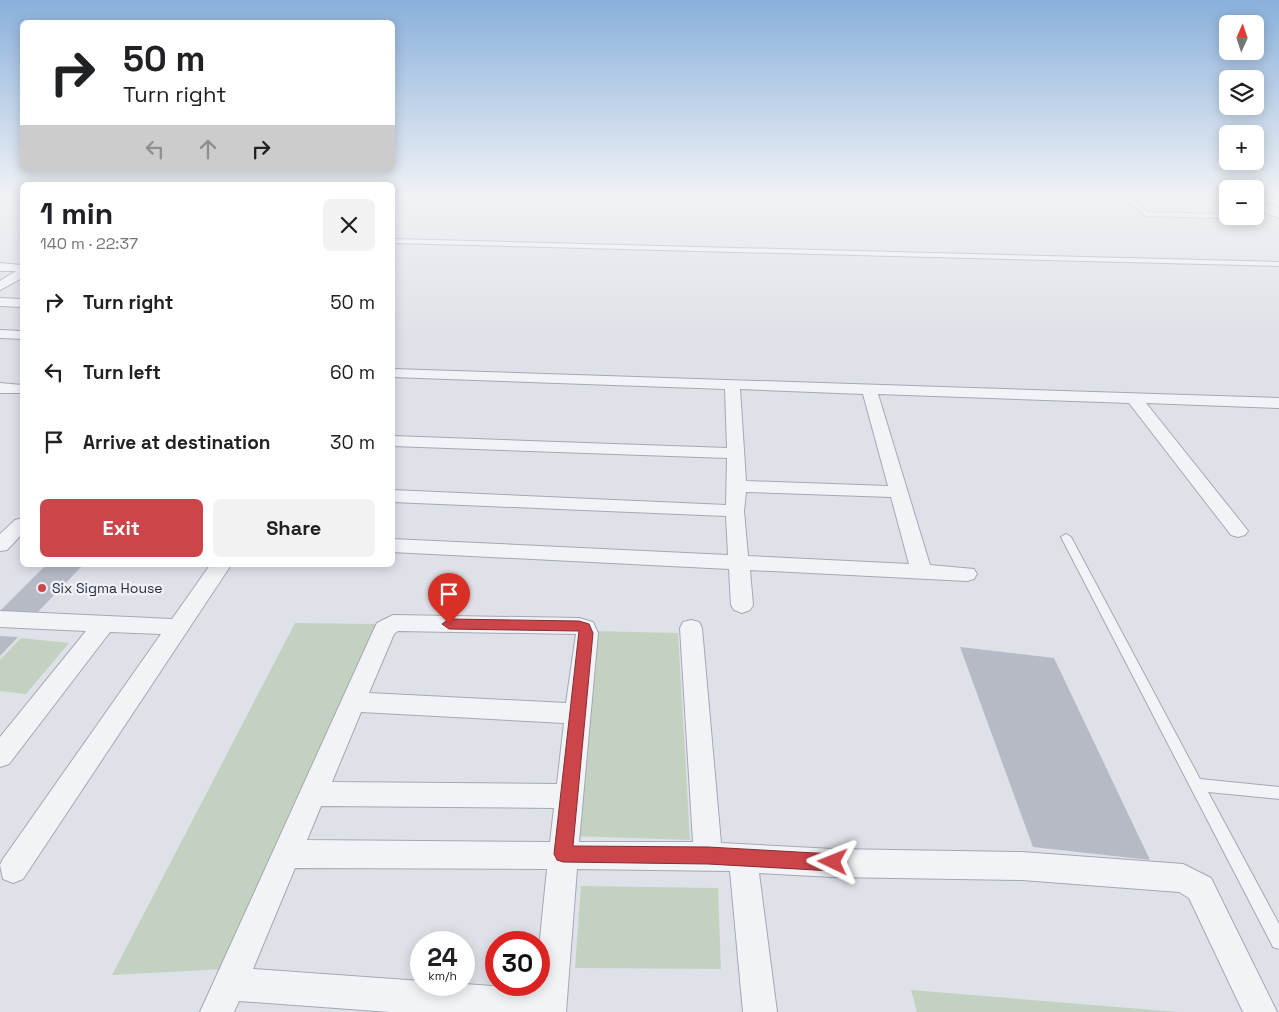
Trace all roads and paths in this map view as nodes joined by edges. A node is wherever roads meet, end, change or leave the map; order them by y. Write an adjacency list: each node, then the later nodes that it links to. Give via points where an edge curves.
1 (478, 243): 2 (lane)
2 (1279, 264)
3 (0, 266): 4 (street)
4 (20, 268)
5 (20, 274): 6 (street)
6 (0, 286)
7 (0, 302): 8 (street)
8 (20, 303)
9 (0, 334): 10 (street)
10 (20, 335)
11 (395, 373): 12 (street)
12 (732, 384): 13 (street); 17 (street)
13 (869, 389): 14 (street); 19 (street)
14 (1134, 398): 15 (street); 23 (street)
15 (1279, 403)
16 (395, 441): 17 (street)
17 (735, 453): 18 (street)
18 (736, 486): 19 (street); 21 (street)
19 (899, 492): 29 (street)
20 (395, 496): 21 (street)
21 (735, 511): 27 (street)
22 (20, 526): 25 (street)
23 (1238, 531)
24 (1066, 537): 39 (lane)
25 (0, 546)
26 (395, 546): 27 (street)
27 (740, 563): 29 (street); 31 (street)
28 (219, 567): 34 (street)
29 (922, 572): 30 (street)
30 (967, 574)
31 (742, 605)
32 (0, 619): 33 (street)
33 (105, 624): 34 (street); 38 (street)
34 (178, 627): 47 (street)
35 (691, 628): 45 (street)
36 (354, 702): 37 (street); 37 (street, via 385,628 393,623 579,626 587,633); 41 (street)
37 (577, 714): 42 (street)
38 (0, 756)
39 (1196, 785): 40 (lane); 48 (lane)
40 (1279, 792)
41 (314, 794): 42 (street); 43 (street)
42 (569, 796): 44 (street)
43 (288, 854): 44 (street); 49 (street)
44 (563, 854): 45 (street); 50 (street)
45 (708, 856): 46 (street)
46 (743, 859): 51 (street); 52 (street, via 1022,866 1183,878 1200,888)
47 (13, 869)
48 (1279, 941)
49 (224, 998): 50 (street)
50 (549, 1010)
51 (760, 1012)
52 (1260, 1012)

